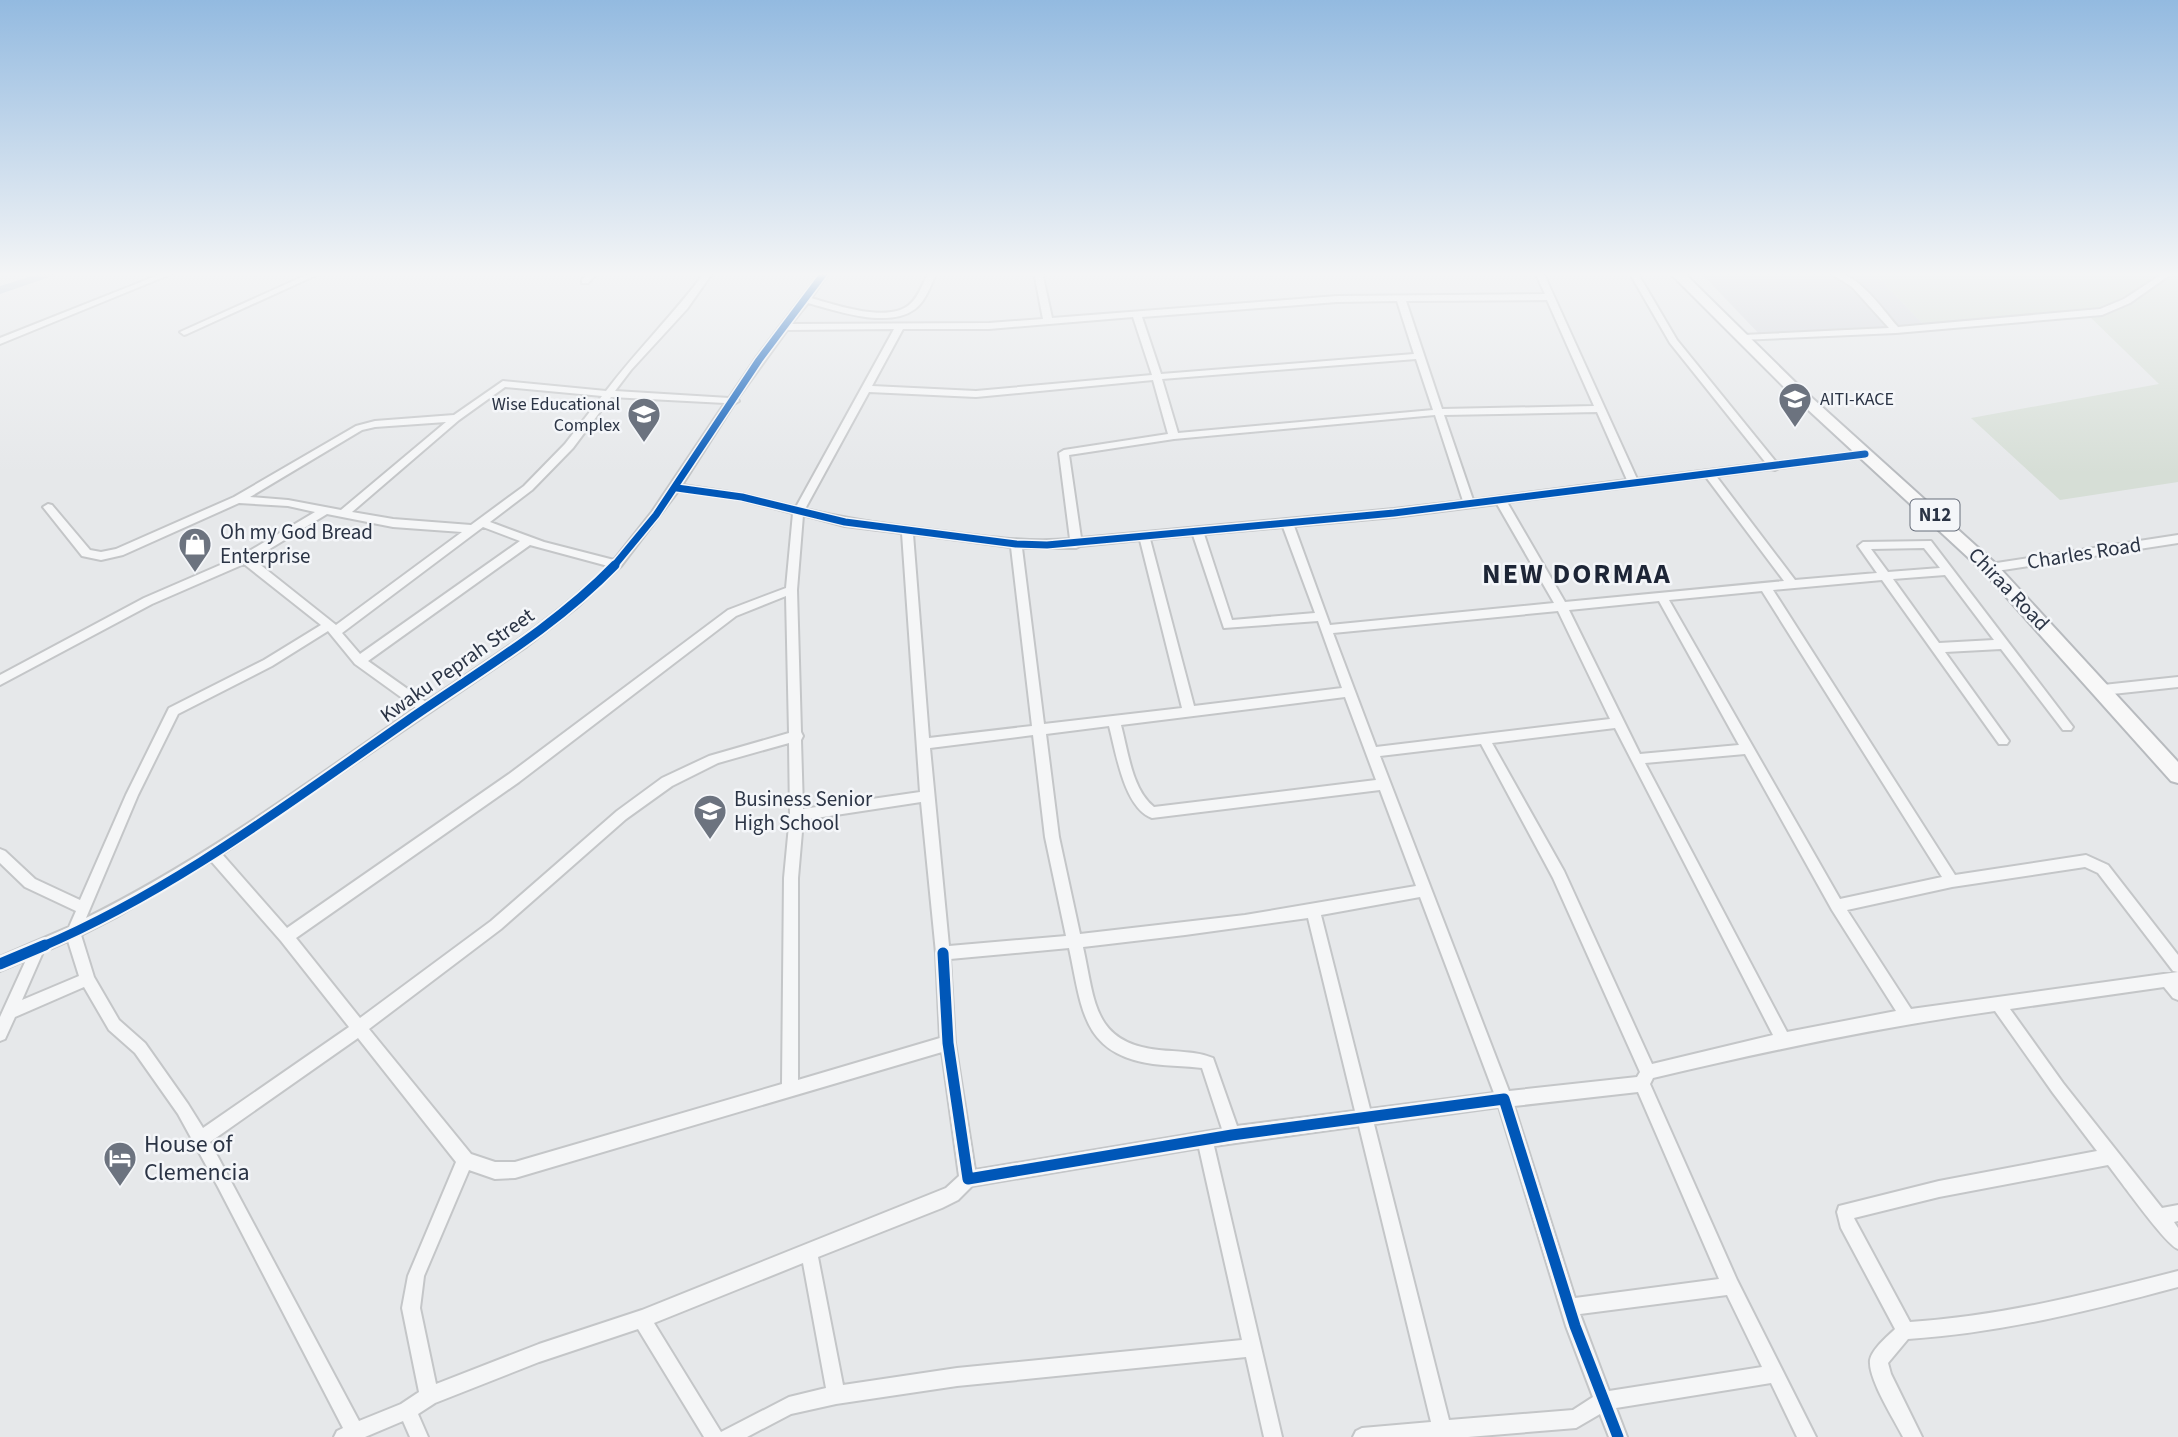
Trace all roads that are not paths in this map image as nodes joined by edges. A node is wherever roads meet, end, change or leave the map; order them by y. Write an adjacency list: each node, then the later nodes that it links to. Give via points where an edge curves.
1 (655, 339): 12 (street)
2 (775, 339): 13 (street, Kwaku Peprah Street)
3 (894, 339): 11 (street)
4 (1145, 339): 10 (street)
5 (1414, 339): 9 (street)
6 (1569, 339): 14 (street)
7 (1672, 339): 19 (street)
8 (1745, 339): 18 (highway, Chiraa Road / N12)
9 (1419, 356): 10 (street); 15 (street)
10 (1157, 377): 11 (street, via 976,394); 17 (street)
11 (867, 389): 28 (street)
12 (610, 394): 13 (street); 16 (street, via 503,384); 31 (street, via 544,472)
13 (734, 401): 22 (street, Kwaku Peprah Street)
14 (1600, 409): 15 (street); 21 (street)
15 (1438, 412): 17 (street); 25 (street)
16 (456, 418): 23 (street, via 359,428); 29 (street)
17 (1174, 436): 38 (street, via 1064,453)
18 (1865, 454): 19 (street); 41 (highway, Chiraa Road / N12)
19 (1775, 467): 20 (street)
20 (1710, 475): 21 (street); 44 (street)
21 (1633, 484): 24 (street)
22 (677, 488): 28 (street, via 742,497); 40 (street, Kwaku Peprah Street)
23 (238, 499): 26 (street, via 101,556 86,553); 27 (street)
24 (1501, 501): 25 (street); 48 (street)
25 (1469, 504): 30 (street)
26 (48, 507)
27 (324, 511): 29 (street); 39 (street)
28 (798, 513): 33 (street); 46 (street)
29 (342, 514): 31 (street, via 393,523)
30 (1287, 522): 32 (street); 49 (street)
31 (478, 526): 36 (street); 50 (street)
32 (1197, 530): 34 (street); 49 (street, via 1228,625)
33 (907, 532): 37 (street); 68 (street)
34 (1143, 535): 38 (street); 60 (street)
35 (2178, 539): 41 (street, Charles Road)
36 (529, 540): 40 (street); 54 (street)
37 (1016, 544): 38 (street); 64 (street)
38 (1076, 544)
39 (245, 559): 50 (street); 55 (street, via 148,601)
40 (616, 564): 59 (street, Kwaku Peprah Street, via 561,614)
41 (1990, 568): 57 (highway, Chiraa Road / N12)
42 (1948, 571): 43 (street); 43 (street, via 1927,544 1863,546); 52 (street)
43 (1882, 575): 44 (street); 53 (street)
44 (1792, 584): 45 (street)
45 (1765, 587): 47 (street); 78 (street)
46 (791, 590): 65 (street); 84 (street, via 732,613 514,778)
47 (1662, 597): 48 (street); 69 (street)
48 (1562, 607): 51 (street); 62 (street)
49 (1322, 617): 51 (street)
50 (333, 628): 54 (street); 81 (street, via 173,711)
51 (1326, 630): 58 (street)
52 (2005, 644): 53 (street); 63 (street)
53 (1936, 649): 67 (street)
54 (359, 661): 59 (street)
55 (3, 676)
56 (2178, 682): 57 (street)
57 (2103, 690): 72 (highway, Chiraa Road / N12)
58 (1349, 692): 60 (street); 70 (street)
59 (425, 708): 76 (street, Kwaku Peprah Street)
60 (1189, 712): 61 (street)
61 (1114, 721): 64 (street); 73 (street, via 1136,794 1152,813)
62 (1618, 723): 66 (street); 71 (street)
63 (2067, 727)
64 (1040, 730): 68 (street); 85 (street, via 1052,837)
65 (797, 736): 75 (street); 96 (street, via 715,758 667,781)
66 (1484, 739): 70 (street); 100 (street, via 1559,875)
67 (2003, 741)
68 (923, 744): 74 (street)
69 (1748, 749): 71 (street); 80 (street)
70 (1372, 752): 73 (street)
71 (1637, 759): 98 (street)
72 (2178, 775)
73 (1382, 785): 79 (street)
74 (928, 796): 75 (street); 87 (street)
75 (797, 816): 101 (street, via 791,878)
76 (213, 854): 83 (street, Kwaku Peprah Street); 84 (street)
77 (0, 855): 81 (street, via 30,883)
78 (1952, 881): 80 (street); 89 (street, via 2094,863)
79 (1424, 890): 82 (street); 102 (street)
80 (1837, 906): 95 (street)
81 (82, 907): 83 (street)
82 (1314, 910): 85 (street); 103 (street)
83 (73, 933): 86 (street, Kwaku Peprah Street); 90 (street)
84 (285, 937): 96 (street)
85 (1076, 942): 87 (street); 104 (street, via 1096,1026 1136,1055 1208,1063)
86 (37, 950): 88 (street, Kwaku Peprah Street); 94 (street)
87 (943, 953): 99 (street)
88 (0, 964)
89 (2178, 966)
90 (87, 979): 94 (street); 106 (street, via 114,1025 140,1048 183,1109)
91 (2173, 980): 92 (street); 93 (street)
92 (2178, 993)
93 (1999, 1005): 95 (street); 107 (street)
94 (10, 1012): 97 (street)
95 (1907, 1016): 98 (street)
96 (358, 1032): 106 (street); 108 (street)
97 (0, 1034)
98 (1783, 1040): 100 (street)
99 (948, 1042): 101 (street); 109 (street)
100 (1645, 1078): 102 (street); 115 (street)
101 (790, 1089): 108 (street, via 515,1170 497,1173)
102 (1504, 1099): 103 (street); 116 (street)
103 (1364, 1119): 104 (street); 126 (street)
104 (1232, 1135): 105 (street)
105 (1205, 1139): 109 (street); 119 (street)
106 (199, 1140): 125 (street, via 224,1181)
107 (2112, 1156): 111 (street); 118 (street, via 1845,1212)
108 (465, 1160): 122 (street, via 416,1276 411,1308)
109 (968, 1179): 113 (street, via 936,1202)
110 (2178, 1213): 111 (street)
111 (2158, 1217): 112 (street)
112 (2178, 1241)
113 (809, 1253): 117 (street); 121 (street)
114 (2178, 1279): 118 (street, via 2027,1318 1962,1329)
115 (1731, 1286): 116 (street); 120 (street)
116 (1569, 1307): 123 (street)
117 (642, 1319): 122 (street); 128 (street)
118 (1904, 1331): 134 (street, via 1879,1360 1882,1376)
119 (1251, 1348): 121 (street, via 957,1377); 130 (street)
120 (1774, 1374): 123 (street); 133 (street)
121 (836, 1395): 129 (street, via 789,1406)
122 (429, 1396): 124 (street)
123 (1603, 1401): 126 (street, via 1576,1419); 132 (street)
124 (407, 1410): 125 (street); 127 (street)
125 (349, 1434)
126 (1443, 1434): 131 (street)
127 (419, 1437)
128 (714, 1437)
129 (728, 1437)
130 (1273, 1437)
131 (1362, 1437)
132 (1618, 1437)
133 (1807, 1437)
134 (1913, 1437)

